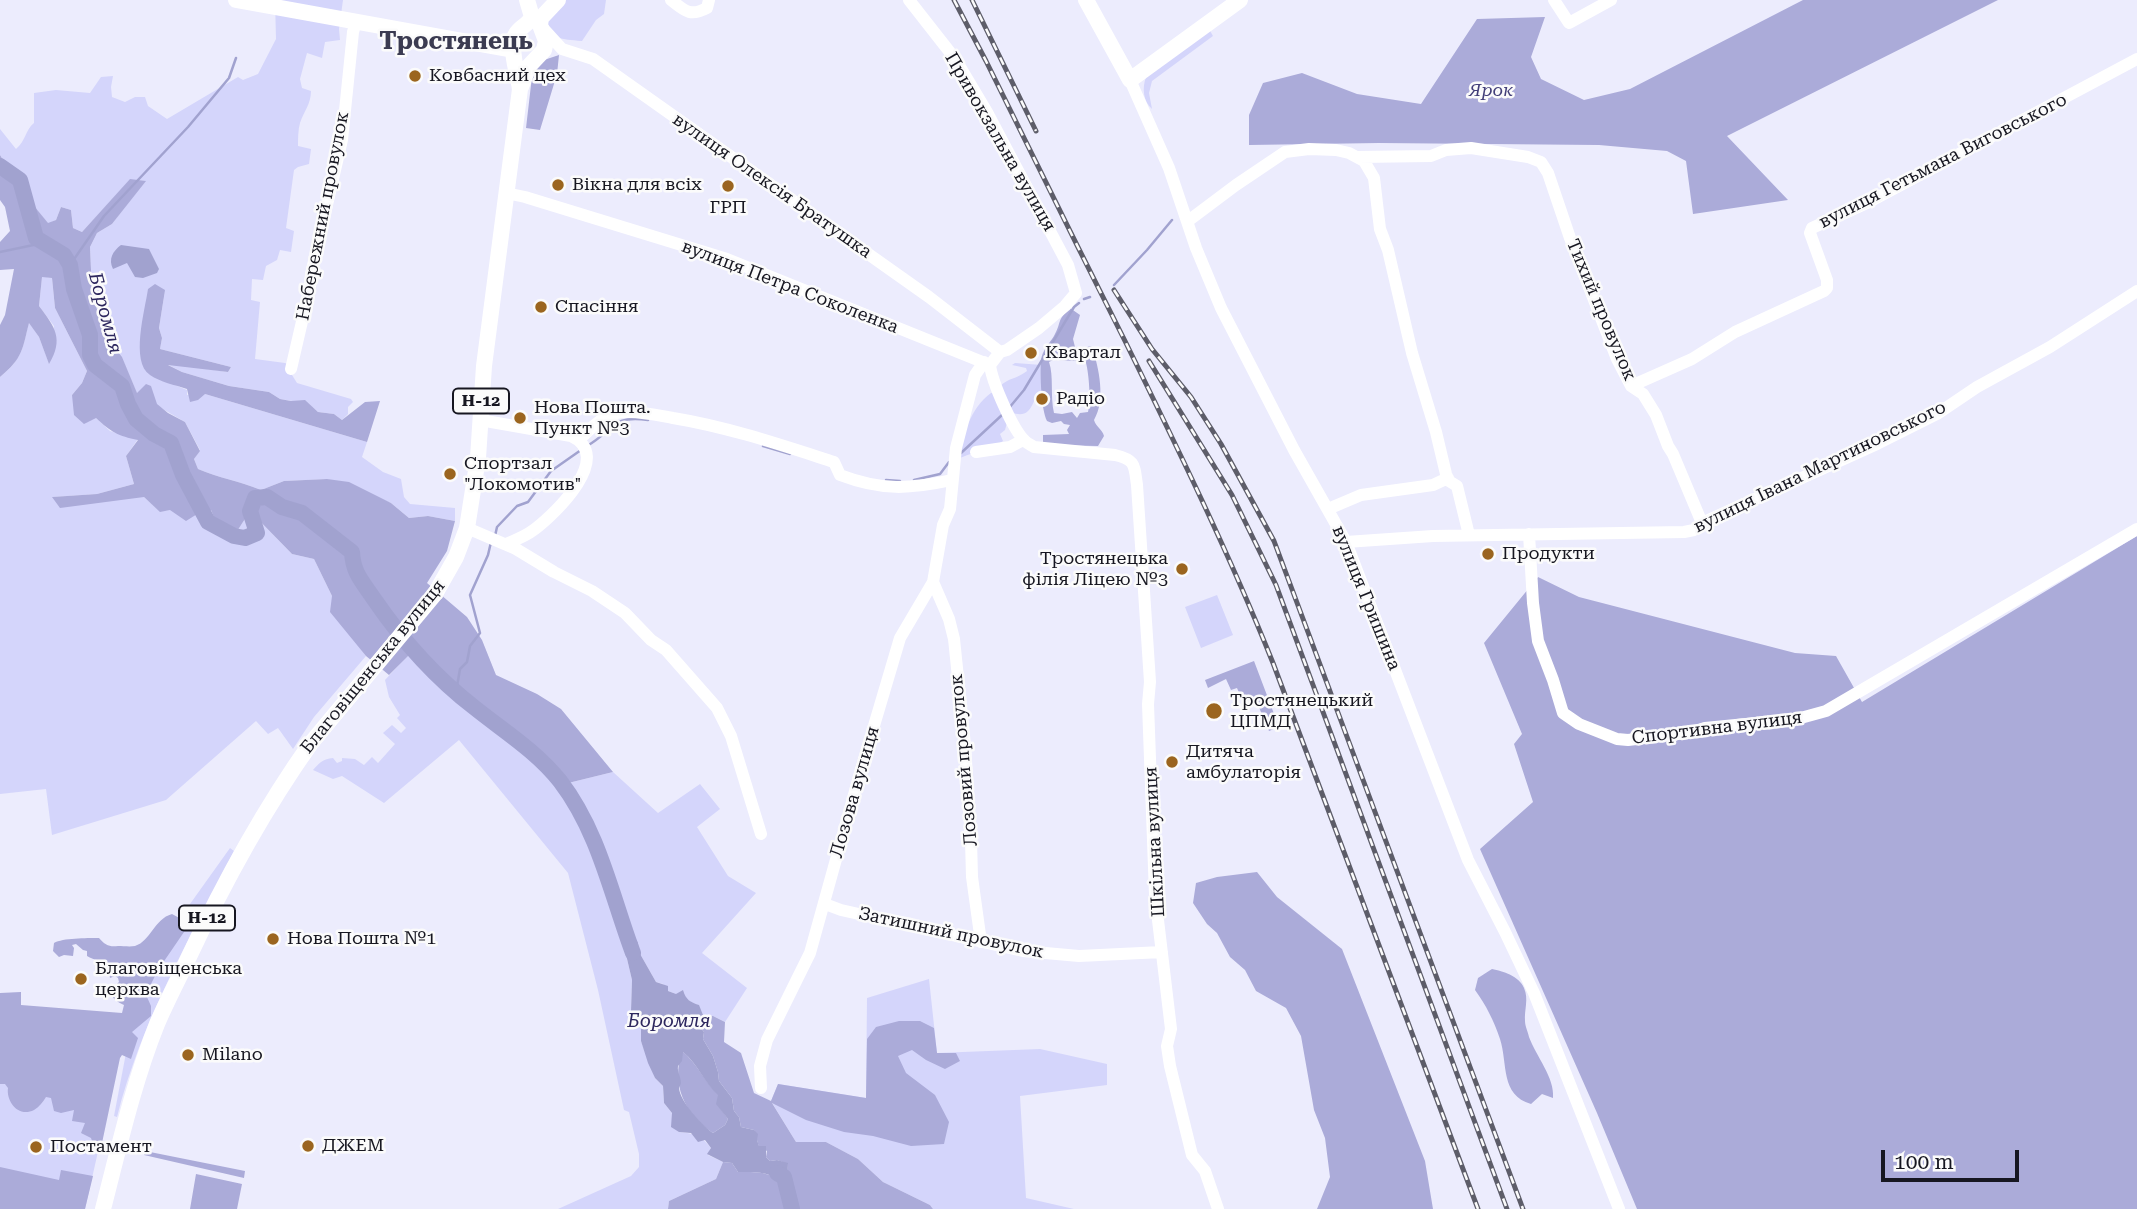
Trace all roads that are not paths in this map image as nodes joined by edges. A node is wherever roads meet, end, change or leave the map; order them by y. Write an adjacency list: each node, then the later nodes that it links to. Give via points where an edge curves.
1 (236, 0): 11 (main road)
2 (558, 0): 10 (main road, Благовіщенська вулиця / Н-12)
3 (671, 0): 4 (street, via 697,13 707,8)
4 (709, 0)
5 (909, 0): 21 (street, Привокзальна вулиця, via 956,60 987,112 1068,265 1076,293 1039,328)
6 (1086, 0): 16 (main road, вулиця Гришина)
7 (1240, 0): 16 (main road)
8 (1554, 0): 9 (street, via 1569,23)
9 (1611, 0)
10 (534, 15): 12 (street, вулиця Олексія Братушка); 13 (main road, via 546,41); 15 (main road, Благовіщенська вулиця / Н-12, via 516,34)
11 (356, 22): 15 (main road); 23 (street, Набережний провулок, via 342,140)
12 (562, 49): 13 (street); 21 (street, вулиця Олексія Братушка, via 593,59)
13 (543, 52): 15 (main road, Благовіщенська вулиця / Н-12)
14 (2137, 59): 24 (street, вулиця Гетьмана Виговського, via 1812,228 1828,285 1824,291)
15 (520, 60): 18 (main road, Благовіщенська вулиця / Н-12)
16 (1130, 80): 19 (street, вулиця Гришина)
17 (1358, 157): 19 (street, via 1324,149 1285,152); 24 (street, Тихий провулок, via 1432,156 1471,148 1542,162 1599,315); 29 (street, via 1374,178 1380,229)
18 (506, 193): 22 (street, вулиця Петра Соколенка, via 727,259); 25 (main road, Благовіщенська вулиця / Н-12)
19 (1188, 221): 31 (street, вулиця Гришина, via 1221,308)
20 (2137, 291): 32 (street, вулиця Івана Мартиновського, via 1937,414)
21 (1000, 352): 22 (street, Лозова вулиця)
22 (987, 364): 27 (street); 30 (street, Лозова вулиця, via 975,375 967,399)
23 (291, 369)
24 (1631, 386): 32 (street, Тихий провулок, via 1643,394 1656,415)
25 (480, 420): 26 (street); 33 (main road, Благовіщенська вулиця / Н-12)
26 (571, 436): 30 (street, via 584,435 595,424 623,411 651,414 765,439 834,462 840,475 860,483 894,489); 38 (street, via 585,448 587,464 570,494 533,531)
27 (1023, 440): 28 (street, via 1010,447); 43 (street, Шкільна вулиця, via 1046,450 1115,455 1134,464 1150,682 1155,895)
28 (976, 452)
29 (1448, 478): 31 (street, via 1433,485 1361,495); 36 (street, via 1457,486)
30 (952, 480): 39 (street, Лозова вулиця)
31 (1328, 509): 37 (street, вулиця Гришина)
32 (1702, 523): 35 (street, вулиця Івана Мартиновського, via 1685,532)
33 (467, 528): 38 (street); 45 (main road, Благовіщенська вулиця / Н-12, via 430,600 298,762 205,922 157,1024)
34 (2137, 529): 35 (street, Спортивна вулиця, via 1826,711 1789,720 1628,740 1579,724 1563,713 1538,641)
35 (1529, 534): 36 (street, вулиця Івана Мартиновського)
36 (1469, 535): 37 (street, вулиця Івана Мартиновського)
37 (1346, 542): 47 (street, вулиця Гришина, via 1468,860 1534,993)
38 (506, 544): 40 (street, via 592,591 666,650 717,708 731,736)
39 (933, 582): 41 (street, Лозова вулиця, via 900,638); 42 (street, Лозовий провулок, via 954,639)
40 (761, 834)
41 (825, 904): 42 (street, Затишний провулок); 44 (street, Лозова вулиця, via 804,967 767,1040 760,1066)
42 (981, 942): 43 (street, Затишний провулок, via 1079,956)
43 (1163, 952): 46 (street, Шкільна вулиця, via 1170,1066 1192,1155 1205,1171)
44 (761, 1088)
45 (103, 1209)
46 (1218, 1209)
47 (1619, 1209)

